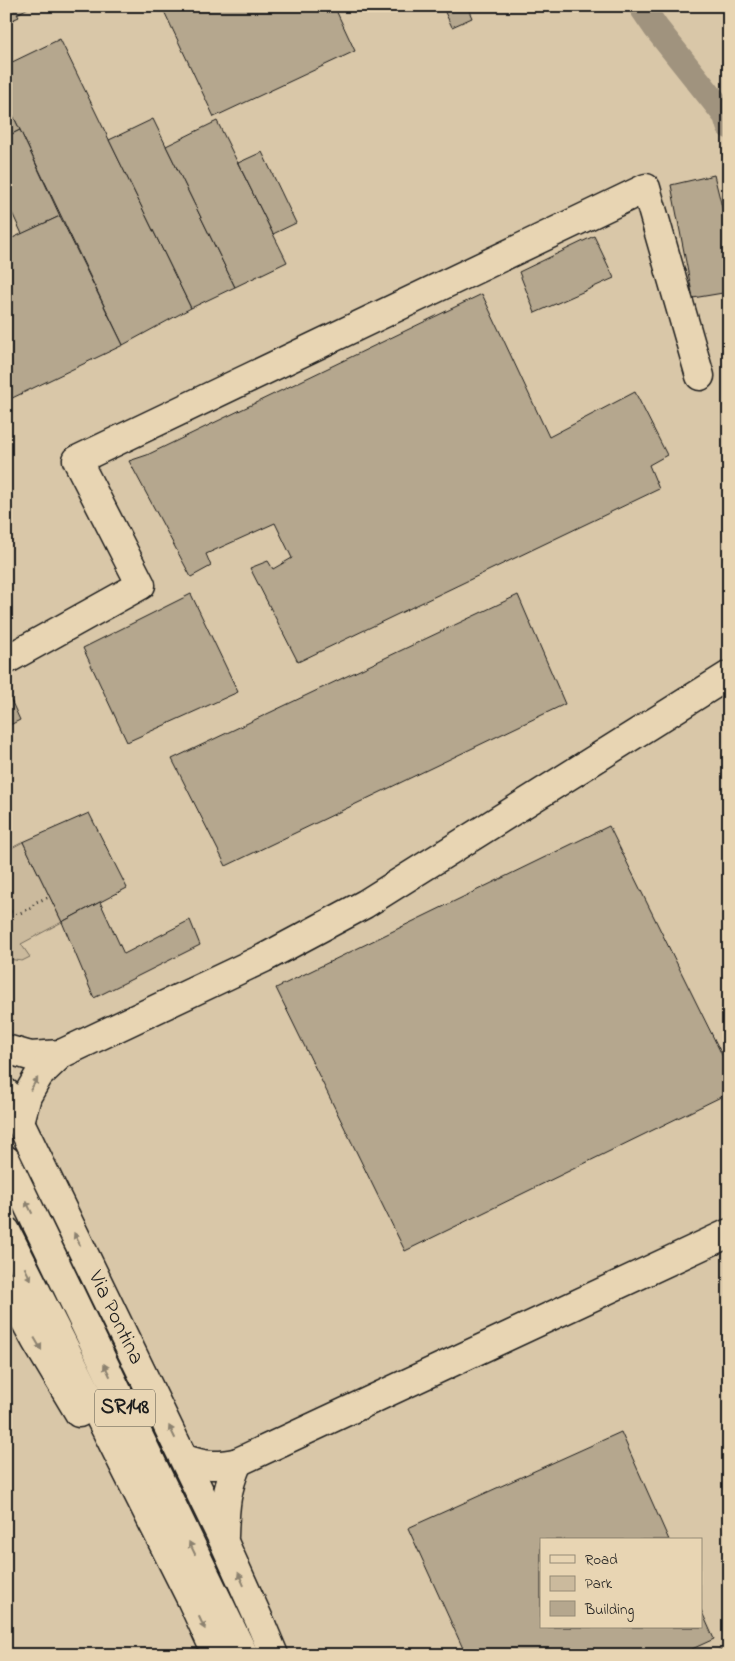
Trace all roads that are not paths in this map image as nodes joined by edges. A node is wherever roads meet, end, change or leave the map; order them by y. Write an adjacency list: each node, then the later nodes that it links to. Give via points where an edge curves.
1 (700, 376): 2 (main road, via 646,188 77,460 141,585)
2 (6, 660)
3 (729, 675): 5 (main road, via 365,904 264,958)
4 (6, 1050): 5 (main road, via 30,1056)
5 (61, 1054): 7 (main road, one-way to 5, via 27,1096 39,1075)
6 (6, 1093): 7 (main road, Via Pontina)
7 (20, 1122): 12 (main road, Via Pontina, one-way to 7)
8 (6, 1160): 17 (main road, SR148, one-way to 8)
9 (6, 1231): 15 (main road, SR148, one-way to 15)
10 (729, 1233): 13 (main road)
11 (6, 1286): 15 (main road, one-way to 15)
12 (185, 1459): 13 (main road, via 220,1466); 14 (main road, Via Pontina)
13 (238, 1462): 14 (main road, via 225,1504)
14 (224, 1542): 18 (main road, Via Pontina, one-way to 14)
15 (191, 1600): 16 (main road, SR148, one-way to 16)
16 (217, 1655)
17 (244, 1655)
18 (274, 1655)

